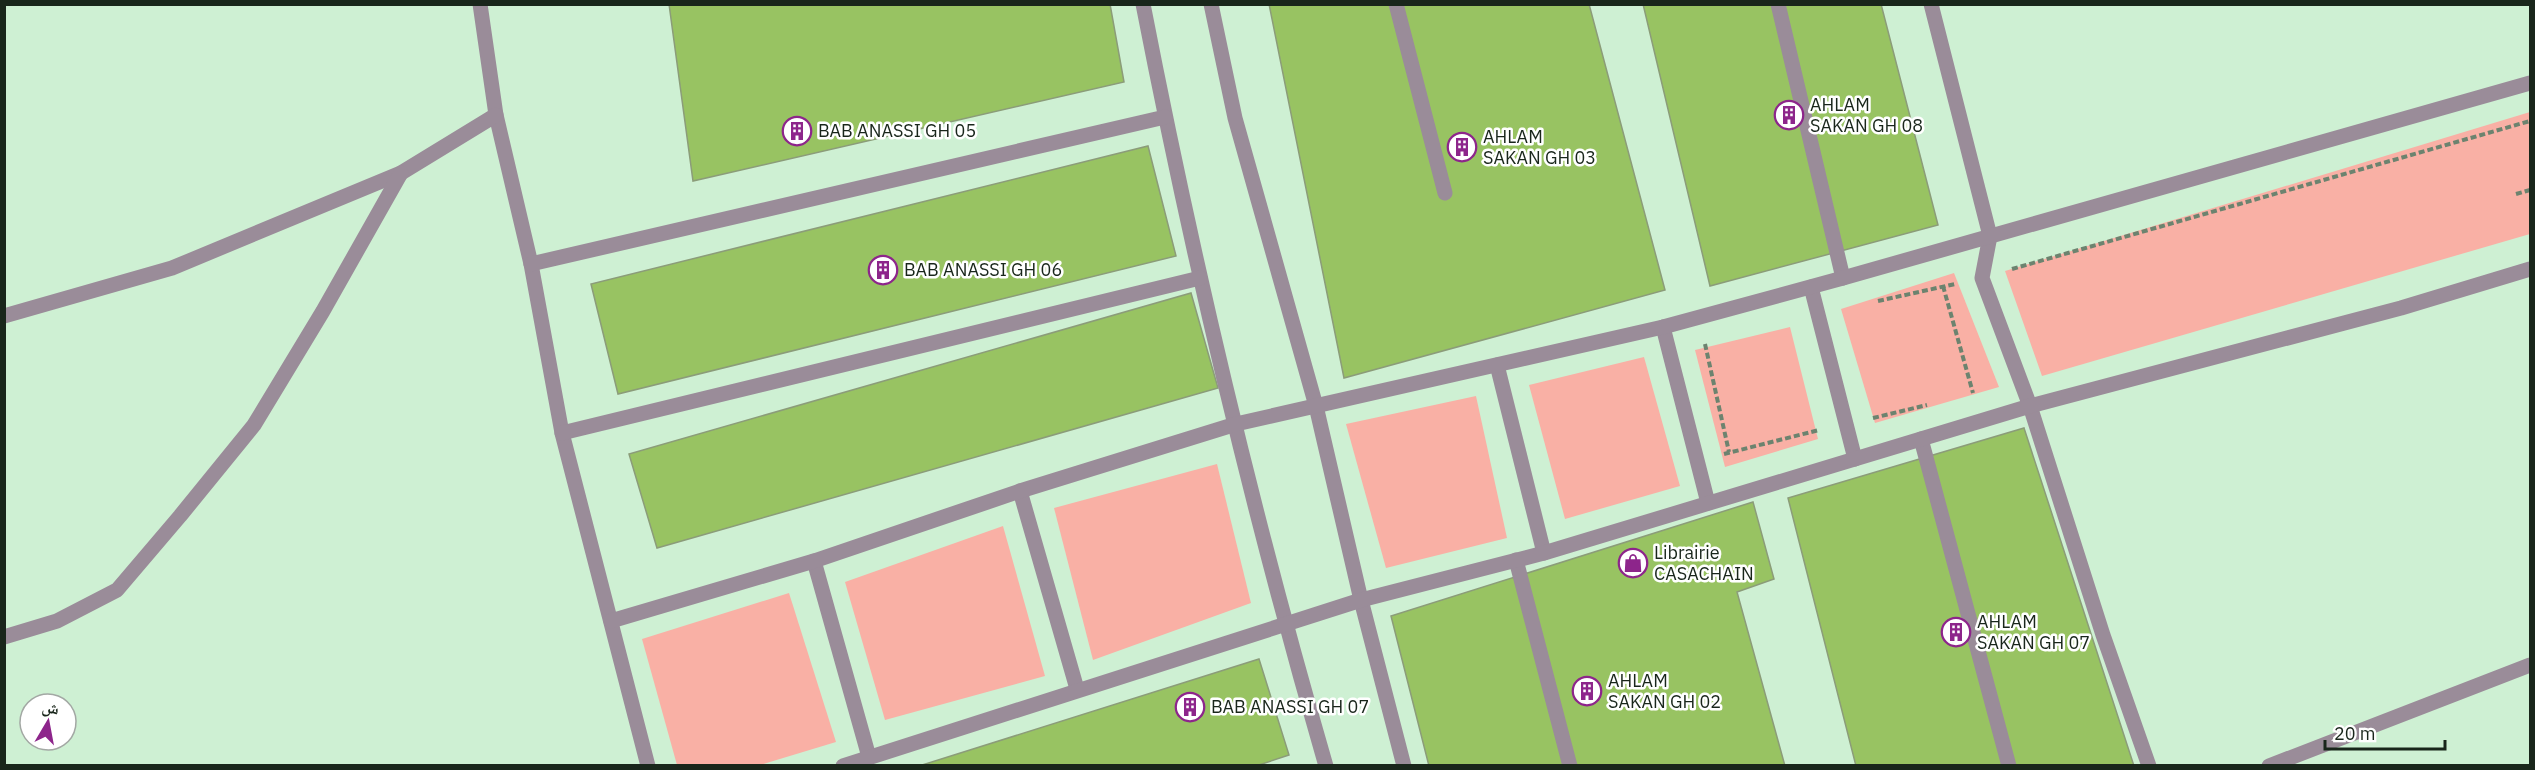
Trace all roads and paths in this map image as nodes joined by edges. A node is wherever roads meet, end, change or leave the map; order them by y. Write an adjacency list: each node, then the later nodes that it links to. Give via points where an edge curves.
1 (480, 4): 8 (street)
2 (1143, 4): 9 (street)
3 (1211, 4): 29 (street, via 1235,118)
4 (1396, 4): 13 (street)
5 (1778, 4): 19 (street)
6 (1931, 4): 15 (street)
7 (2530, 83): 15 (street)
8 (496, 115): 11 (street); 16 (street)
9 (1165, 117): 16 (street); 18 (street)
10 (2530, 121): 20 (path)
11 (401, 173): 24 (street, via 172,268); 44 (street, via 254,425 117,590 57,621)
12 (2530, 190): 14 (path)
13 (1445, 193)
14 (2516, 194)
15 (1990, 236): 19 (street); 20 (street)
16 (531, 264): 32 (street)
17 (2530, 269): 30 (street, via 2401,308)
18 (1200, 278): 31 (street); 32 (street)
19 (1843, 278): 21 (street)
20 (1982, 278): 22 (path); 30 (street)
21 (1811, 286): 25 (street); 35 (street)
22 (1943, 286): 23 (path); 28 (path)
23 (1875, 301)
24 (4, 316)
25 (1663, 327): 26 (street); 27 (street)
26 (1670, 349): 34 (path, via 1704,341); 37 (street)
27 (1497, 365): 29 (street); 38 (street)
28 (1973, 393)
29 (1316, 406): 31 (street); 41 (street)
30 (2030, 406): 33 (street); 54 (street)
31 (1236, 424): 36 (street); 43 (street)
32 (562, 432): 42 (street)
33 (1921, 439): 35 (street); 53 (street)
34 (1729, 453)
35 (1855, 459): 37 (street)
36 (1020, 491): 40 (street); 46 (street)
37 (1708, 503): 38 (street)
38 (1544, 553): 39 (street)
39 (1516, 560): 41 (street); 52 (street)
40 (814, 561): 42 (street); 47 (street)
41 (1361, 600): 43 (street); 51 (street)
42 (610, 621): 48 (street)
43 (1285, 624): 46 (street); 50 (street)
44 (4, 637)
45 (2530, 665): 55 (street)
46 (1077, 689): 47 (street)
47 (869, 757): 49 (street)
48 (648, 765)
49 (843, 765)
50 (1326, 765)
51 (1404, 765)
52 (1570, 765)
53 (2009, 765)
54 (2149, 765)
55 (2270, 765)

